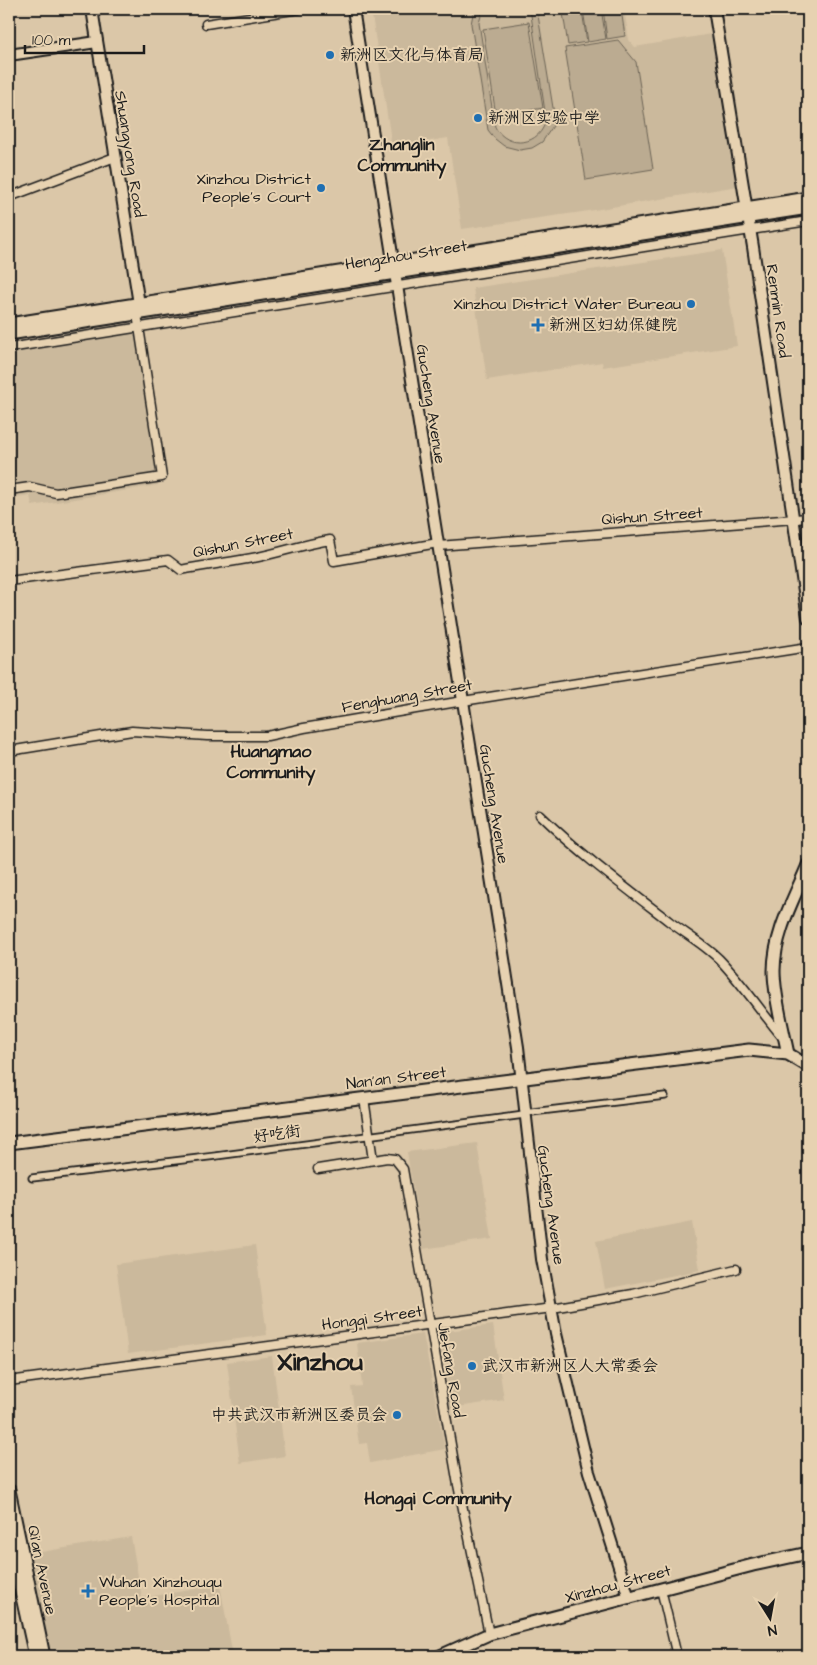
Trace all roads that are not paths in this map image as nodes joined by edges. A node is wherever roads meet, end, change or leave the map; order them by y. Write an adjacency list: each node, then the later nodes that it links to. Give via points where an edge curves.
1 (92, 9): 6 (street, Shuangyong Road)
2 (299, 9): 5 (street)
3 (353, 9): 15 (street, Gucheng Avenue)
4 (714, 9): 12 (street, Renmin Road)
5 (206, 24)
6 (97, 42): 7 (street); 8 (street, Shuangyong Road)
7 (9, 55)
8 (115, 157): 9 (street); 17 (street, Shuangyong Road)
9 (9, 197)
10 (808, 198): 12 (main road, Hengzhou Street)
11 (808, 208): 12 (main road, Hengzhou Street)
12 (748, 213): 14 (street, Renmin Road); 15 (main road, Hengzhou Street)
13 (808, 221): 14 (street)
14 (751, 230): 16 (street); 24 (street, Renmin Road)
15 (394, 269): 16 (street, Gucheng Avenue); 17 (main road, Hengzhou Street)
16 (397, 286): 19 (street); 25 (street, Gucheng Avenue)
17 (138, 309): 18 (main road, Hengzhou Street); 19 (street, Shuangyong Road); 20 (main road, Hengzhou Street)
18 (9, 324)
19 (139, 327): 21 (street); 22 (street, Shuangyong Road, via 162,477 56,493 30,487)
20 (9, 334)
21 (9, 348)
22 (9, 490)
23 (808, 518): 24 (street, Qishun Street)
24 (794, 519): 25 (street, Qishun Street); 27 (street, Renmin Road)
25 (438, 545): 26 (street, Qishun Street, via 334,561 330,540 258,557 180,570 168,560); 29 (street, Gucheng Avenue)
26 (9, 581)
27 (808, 618)
28 (808, 646): 29 (street, Fenghuang Street)
29 (463, 701): 30 (street, Fenghuang Street, via 267,736 132,731); 36 (street, Gucheng Avenue)
30 (9, 751)
31 (540, 815): 33 (street, via 718,958)
32 (808, 865): 33 (main road, via 782,926 776,950 774,981)
33 (786, 1040): 34 (main road)
34 (788, 1054): 35 (main road); 36 (main road, Nan'an Street, via 749,1050)
35 (808, 1066)
36 (521, 1079): 38 (main road, Nan'an Street); 39 (street, Gucheng Avenue)
37 (664, 1096): 39 (street, 好吃街)
38 (364, 1098): 40 (street); 41 (main road, Nan'an Street)
39 (524, 1114): 40 (street, 好吃街); 46 (street, Gucheng Avenue, via 542,1259)
40 (370, 1136): 42 (street); 44 (street, 好吃街)
41 (9, 1143)
42 (373, 1160): 43 (street, Jiefang Road); 47 (street, Jiefang Road, via 394,1159 404,1172)
43 (318, 1169)
44 (32, 1178)
45 (736, 1269): 46 (street, Hongqi Street, via 633,1294)
46 (552, 1308): 47 (street, Hongqi Street); 53 (street, Gucheng Avenue, via 589,1472)
47 (429, 1325): 48 (street, Hongqi Street); 54 (street, Jiefang Road)
48 (9, 1381)
49 (9, 1490): 56 (main road, Qi'an Avenue)
50 (9, 1538): 55 (main road, Qi'an Avenue)
51 (808, 1553): 52 (main road, Xinzhou Street)
52 (662, 1589): 53 (main road, Xinzhou Street); 58 (street)
53 (629, 1598): 54 (main road, Xinzhou Street)
54 (489, 1634): 57 (main road, Xinzhou Street)
55 (35, 1656)
56 (44, 1656)
57 (440, 1656)
58 (677, 1656)

